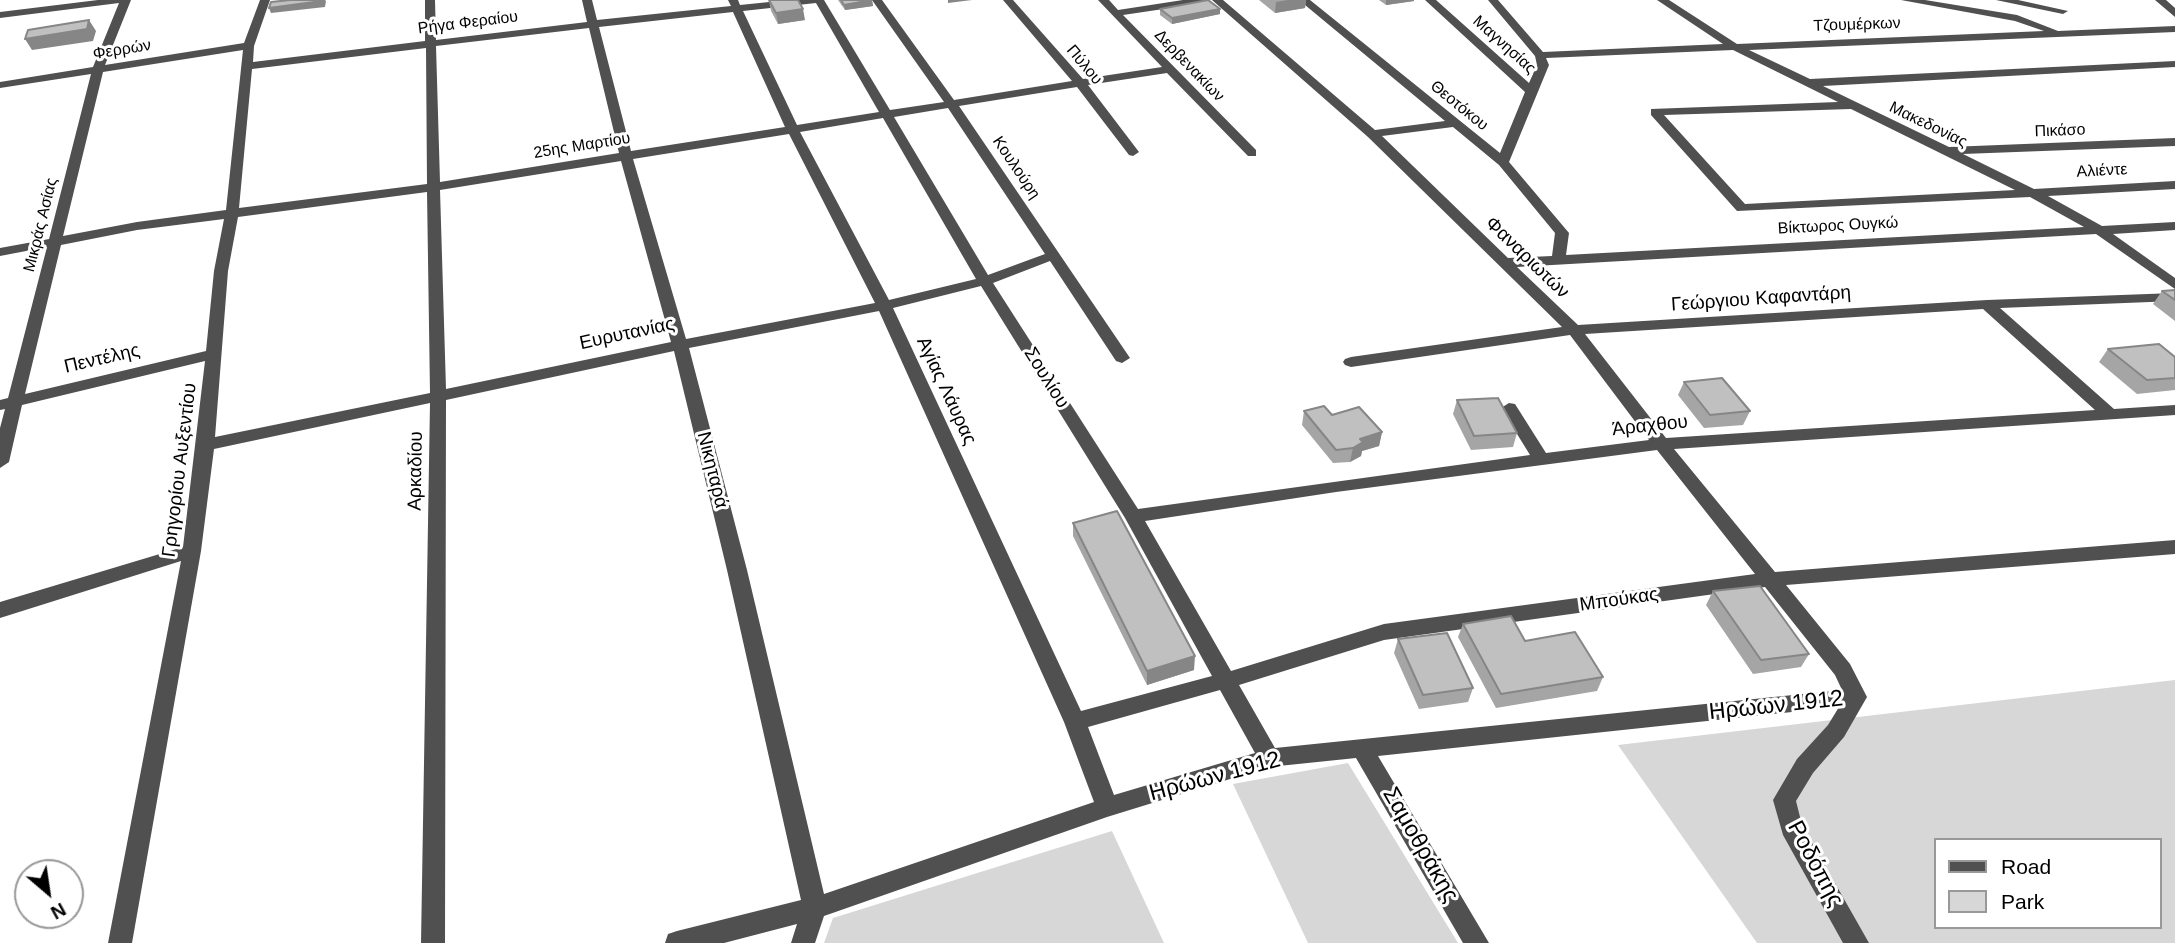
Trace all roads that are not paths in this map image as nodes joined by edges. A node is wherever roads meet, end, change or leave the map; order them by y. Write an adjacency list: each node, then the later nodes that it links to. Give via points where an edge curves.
1 (124, 0): 22 (street); 32 (street, Μικράς Ασίας)
2 (265, 0): 27 (street, Γρηγορίου Αυξεντίου)
3 (430, 0): 26 (street, Αρκαδίου)
4 (587, 0): 23 (street, Νικηταρά)
5 (818, 0): 18 (street, Ρήγα Φεραίου); 40 (street, Σουλίου)
6 (877, 0): 38 (street, Κουλούρη)
7 (1008, 0): 34 (street, Πύλου)
8 (1103, 0): 20 (street, Δερβενακίων)
9 (1204, 0): 20 (street)
10 (1217, 0): 43 (street, Φαναριωτών)
11 (1304, 0): 41 (street, Θεοτόκου)
12 (1430, 0): 37 (street, Μαγνησίας)
13 (1493, 0): 29 (street)
14 (1662, 0): 28 (street, Μακεδονίας)
15 (1906, 0): 25 (street, via 2017,18)
16 (2001, 0): 19 (street)
17 (2160, 0): 21 (street)
18 (735, 5): 23 (street, Ρήγα Φεραίου); 42 (street, Αγίας Λάυρας)
19 (2063, 11)
20 (1116, 13): 33 (street, Δερβενακίων)
21 (2175, 14)
22 (0, 15)
23 (594, 24): 26 (street, Ρήγα Φεραίου); 48 (street, Νικηταρά)
24 (2175, 29): 25 (street, Τζουμέρκων)
25 (2058, 34): 28 (street, Τζουμέρκων)
26 (429, 43): 31 (street, Ρήγα Φεραίου); 51 (street, Αρκαδίου)
27 (249, 46): 31 (street, Γρηγορίου Αυξεντίου); 32 (street, Φερρών)
28 (1732, 46): 29 (street, Τζουμέρκων); 35 (street, Μακεδονίας)
29 (1539, 55): 37 (street, via 1543,65)
30 (2175, 64): 35 (street)
31 (248, 66): 53 (street, Γρηγορίου Αυξεντίου)
32 (97, 69): 36 (street, Φερρών); 56 (street, Μικράς Ασίας)
33 (1169, 69): 34 (street, 25ης Μαρτίου); 47 (street, Δερβενακίων)
34 (1079, 82): 38 (street, 25ης Μαρτίου); 45 (street, Πύλου)
35 (1806, 83): 39 (street, Μακεδονίας)
36 (0, 85)
37 (1531, 91): 49 (street, Μαγνησίας)
38 (950, 102): 40 (street, 25ης Μαρτίου); 58 (street, Κουλούρη)
39 (1852, 105): 46 (street, Μακεδονίας); 52 (street, Αλιέντε, via 1655,112 1742,208)
40 (885, 114): 42 (street, 25ης Μαρτίου); 61 (street, Σουλίου)
41 (1456, 123): 43 (street); 49 (street, Θεοτόκου)
42 (793, 130): 48 (street, 25ης Μαρτίου); 65 (street, Αγίας Λάυρας)
43 (1372, 134): 60 (street, Φαναριωτών)
44 (2175, 142): 46 (street, Πικάσο)
45 (1133, 152)
46 (1946, 152): 52 (street, Μακεδονίας)
47 (1252, 153)
48 (626, 156): 51 (street, 25ης Μαρτίου); 67 (street, Νικηταρά)
49 (1503, 162): 59 (street, Θεοτόκου, via 1562,233)
50 (2175, 185): 52 (street, Αλιέντε)
51 (432, 187): 53 (street, 25ης Μαρτίου); 71 (street, Αρκαδίου)
52 (2031, 193): 55 (street, Μακεδονίας)
53 (232, 213): 56 (street, 25ης Μαρτίου); 68 (street, Γρηγορίου Αυξεντίου, via 221,271)
54 (2175, 226): 55 (street, Βίκτωρος Ουγκώ)
55 (2099, 230): 59 (street, Βίκτωρος Ουγκώ); 62 (street, Μακεδονίας)
56 (55, 242): 57 (street, 25ης Μαρτίου); 72 (street, Μικράς Ασίας)
57 (0, 252)
58 (1054, 255): 61 (street, Ευρυτανίας); 69 (street, Κουλούρη)
59 (1558, 258): 60 (street, Βίκτωρος Ουγκώ)
60 (1503, 263): 66 (street, Φαναριωτών)
61 (985, 281): 65 (street, Ευρυτανίας); 80 (street, Σουλίου)
62 (2175, 285)
63 (2175, 297): 64 (street, Γεώργιου Καφαντάρη)
64 (1987, 304): 66 (street, Γεώργιου Καφαντάρη); 75 (street)
65 (884, 306): 67 (street, Ευρυτανίας); 87 (street, Αγίας Λάυρας)
66 (1574, 330): 70 (street, Γεώργιου Καφαντάρη); 76 (street, Φαναριωτών)
67 (680, 345): 71 (street, Ευρυτανίας); 91 (street, Νικηταρά)
68 (215, 354): 72 (street, Πεντέλης); 77 (street, Γρηγορίου Αυξεντίου)
69 (1122, 358)
70 (1351, 362)
71 (438, 397): 77 (street, Ευρυτανίας); 93 (street, Αρκαδίου)
72 (7, 403): 79 (street, Μικράς Ασίας)
73 (1509, 408): 78 (street)
74 (2175, 411): 75 (street, Άραχθου)
75 (2109, 413): 76 (street, Άραχθου)
76 (1661, 444): 78 (street, Άραχθου); 83 (street, Φαναριωτών)
77 (206, 445): 82 (street, Γρηγορίου Αυξεντίου)
78 (1542, 460): 80 (street, Άραχθου)
79 (0, 462)
80 (1133, 516): 85 (street, Σουλίου)
81 (2175, 547): 83 (street, Μπούκας)
82 (192, 551): 84 (street); 92 (street, Γρηγορίου Αυξεντίου)
83 (1772, 579): 85 (street, Μπούκας, via 1384,632); 86 (street, via 1843,670)
84 (0, 610)
85 (1227, 680): 87 (street, Μπούκας); 89 (street, Σουλίου)
86 (1856, 698): 88 (street, Ηρώων 1912); 97 (street, Ροδόπης, via 1784,800 1791,828)
87 (1075, 722): 90 (street, Αγίας Λάυρας)
88 (1362, 748): 89 (street, Ηρώων 1912); 96 (street, Σαμοθράκης)
89 (1269, 758): 90 (street, Ηρώων 1912)
90 (1107, 807): 91 (street, Ηρώων 1912)
91 (815, 908): 94 (street, Ηρώων 1912); 95 (street)
92 (120, 943)
93 (433, 943)
94 (677, 943)
95 (803, 943)
96 (1477, 943)
97 (1857, 943)

